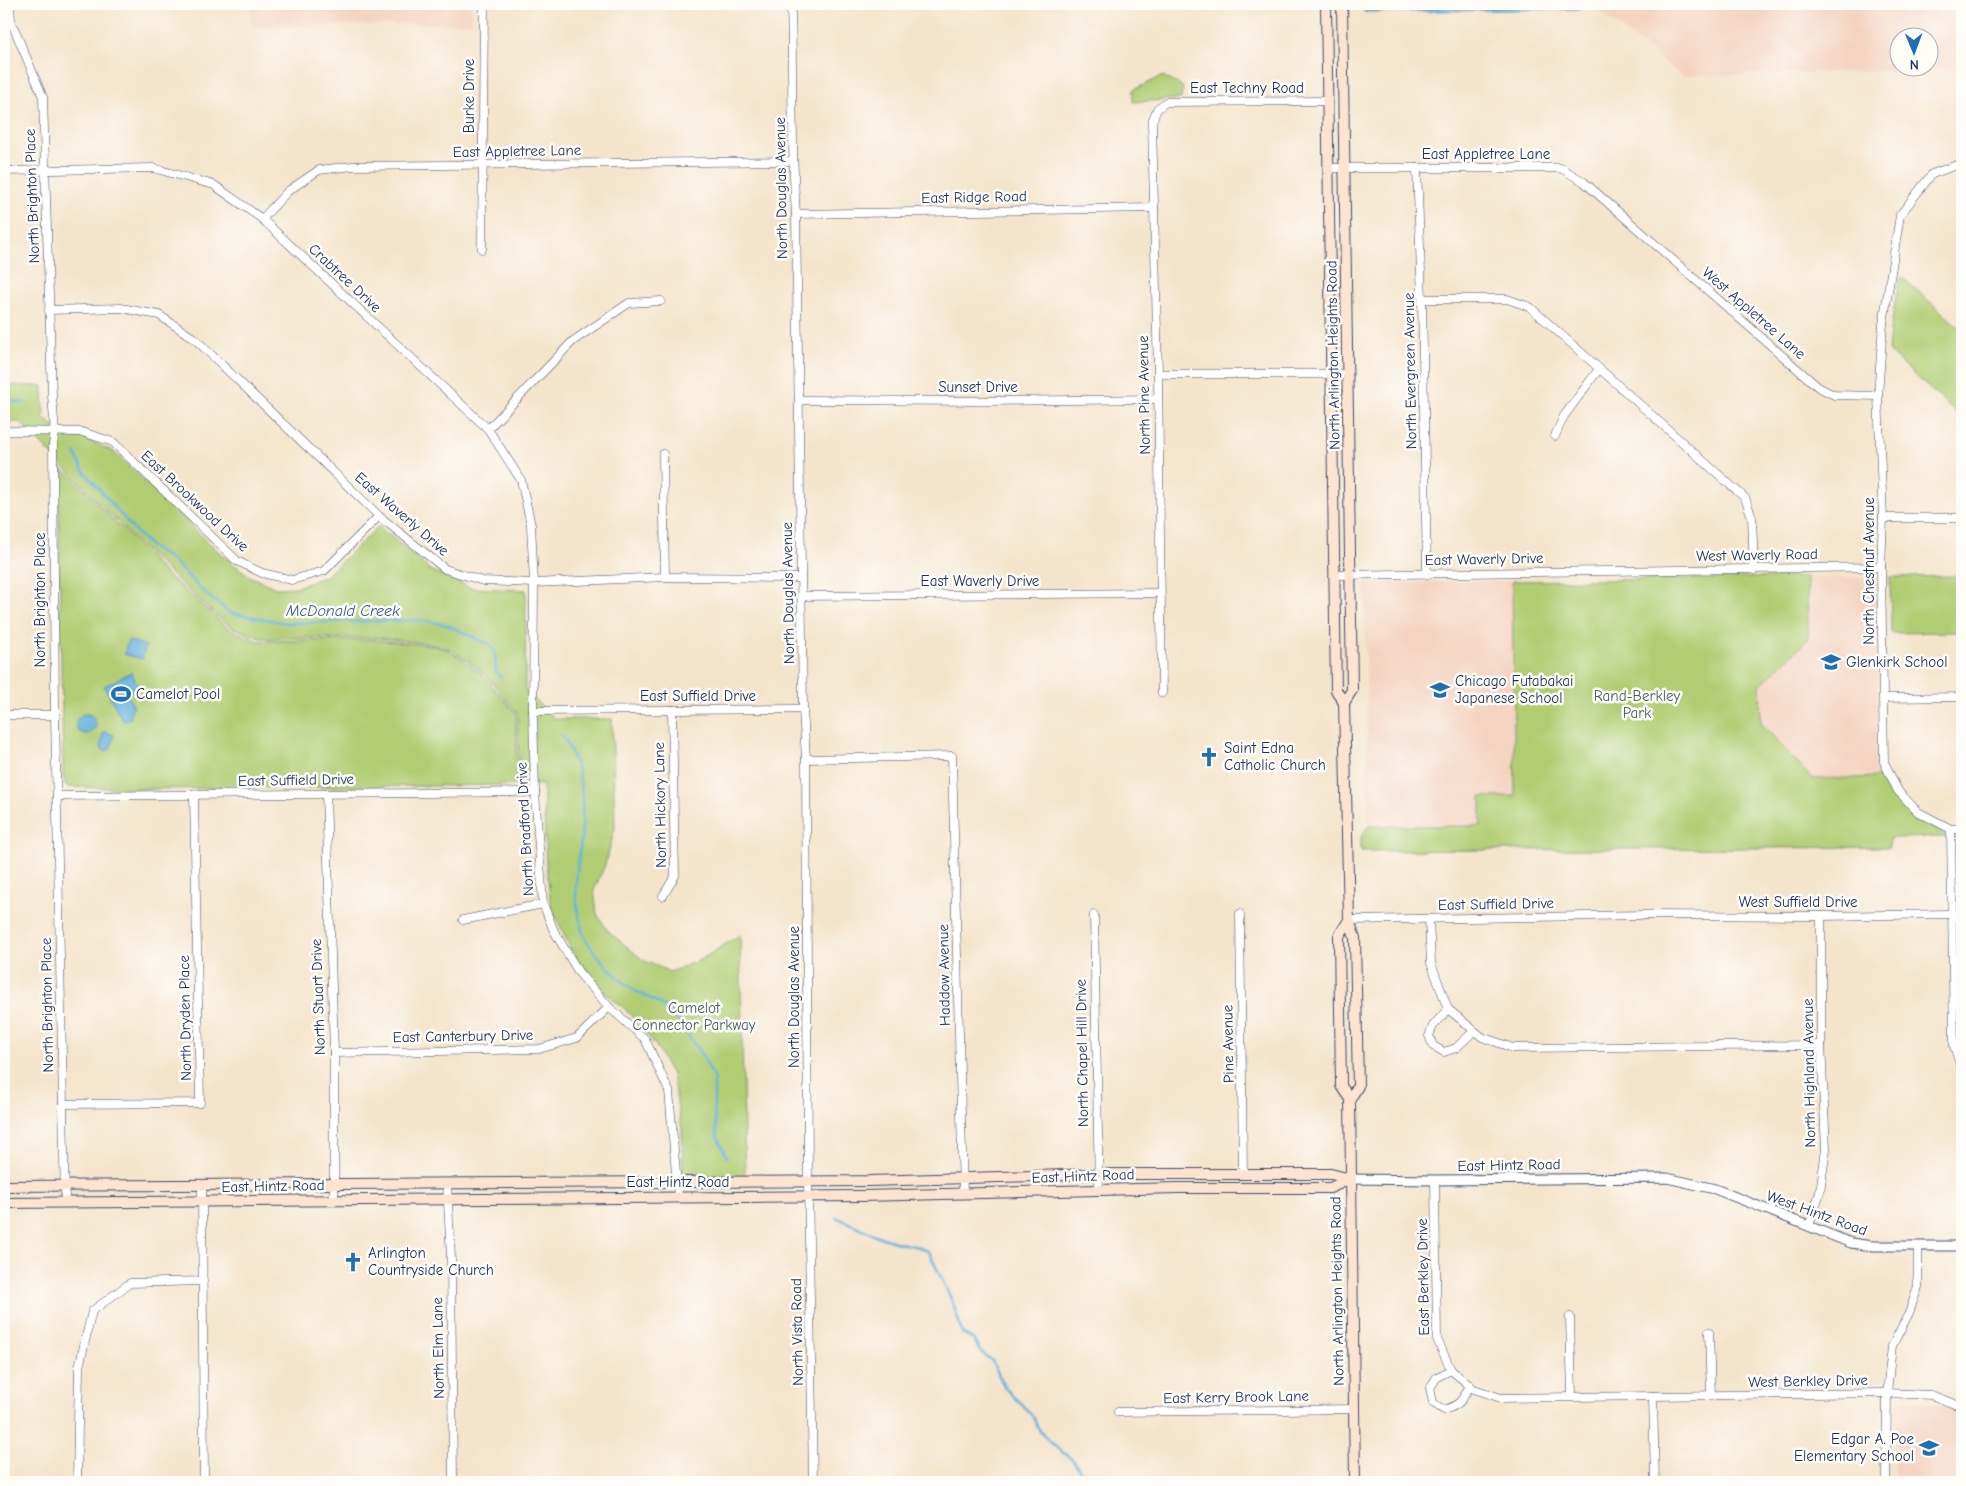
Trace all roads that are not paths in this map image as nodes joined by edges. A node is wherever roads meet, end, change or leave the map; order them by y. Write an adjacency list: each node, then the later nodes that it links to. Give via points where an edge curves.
1 (10, 4): 15 (street, North Brighton Place, via 11,21 43,96)
2 (484, 4): 10 (street, Burke Drive)
3 (791, 4): 8 (street, North Douglas Avenue)
4 (1326, 4): 6 (main road, North Arlington Heights Road)
5 (1342, 4): 12 (main road, North Arlington Heights Road)
6 (1328, 101): 7 (street, East Techny Road); 11 (main road, North Arlington Heights Road)
7 (1166, 102): 16 (street, North Pine Avenue, via 1156,109 1152,122)
8 (792, 160): 10 (street, East Appletree Lane); 17 (street, North Douglas Avenue)
9 (1962, 163): 28 (street, North Chestnut Avenue, via 1932,174 1900,215 1883,324)
10 (483, 165): 18 (street, East Appletree Lane, via 353,166 318,170 288,191); 20 (street, Burke Drive)
11 (1328, 168): 12 (street, East Appletree Lane); 26 (main road, North Arlington Heights Road)
12 (1345, 168): 13 (street, East Appletree Lane); 27 (main road, North Arlington Heights Road)
13 (1417, 168): 19 (street, East Appletree Lane, via 1561,168 1584,182); 21 (street, North Evergreen Avenue)
14 (4, 171): 15 (street, Crabtree Drive)
15 (44, 171): 18 (street, Crabtree Drive, via 153,168 214,185); 23 (street, North Brighton Place)
16 (1154, 208): 17 (street, East Ridge Road); 25 (street, North Pine Avenue)
17 (796, 214): 30 (street, North Douglas Avenue)
18 (262, 219): 31 (street, Crabtree Drive)
19 (1626, 220): 28 (street, West Appletree Lane, via 1818,387 1834,395)
20 (482, 249)
21 (1422, 299): 24 (street, via 1507,299 1530,307); 43 (street, North Evergreen Avenue)
22 (661, 301): 31 (street, via 629,303 572,341)
23 (49, 310): 33 (street, North Brighton Place); 36 (street, East Waverly Drive, via 121,308 159,315 195,339)
24 (1599, 370): 34 (street, via 1564,416); 41 (street, via 1745,498 1752,517)
25 (1158, 374): 26 (street); 29 (street, North Pine Avenue)
26 (1332, 374): 27 (street); 44 (main road, North Arlington Heights Road)
27 (1348, 374): 42 (main road, North Arlington Heights Road)
28 (1878, 396): 37 (street, North Chestnut Avenue)
29 (1158, 399): 30 (street, Sunset Drive); 48 (street, North Pine Avenue)
30 (799, 400): 46 (street, North Douglas Avenue)
31 (488, 429): 47 (street, Crabtree Drive, via 521,480 531,526)
32 (4, 431): 33 (street, East Brookwood Drive)
33 (55, 433): 36 (street, East Brookwood Drive, via 63,430 82,432 113,442 237,561 262,574 292,580 324,571); 58 (street, North Brighton Place)
34 (1555, 436)
35 (663, 454): 45 (street)
36 (379, 516): 47 (street, East Waverly Drive, via 445,569 483,581)
37 (1883, 518): 38 (street); 39 (street, North Chestnut Avenue)
38 (1962, 518)
39 (1881, 567): 41 (street, West Waverly Road); 52 (street, North Chestnut Avenue)
40 (1634, 570): 41 (street, West Waverly Road); 43 (street, East Waverly Drive)
41 (1754, 570)
42 (1350, 574): 43 (street, East Waverly Drive); 44 (street, East Waverly Drive); 53 (main road, North Arlington Heights Road, via 1352,690)
43 (1427, 574)
44 (1334, 575): 53 (main road, North Arlington Heights Road, via 1336,690)
45 (665, 577): 46 (street, East Waverly Drive); 47 (street, East Waverly Drive)
46 (801, 578): 49 (street, North Douglas Avenue)
47 (534, 582): 56 (street, North Bradford Drive)
48 (1159, 593): 49 (street, East Waverly Drive); 50 (street, North Pine Avenue)
49 (801, 596): 54 (street, North Douglas Avenue)
50 (1162, 693)
51 (1962, 697): 52 (street)
52 (1884, 698): 64 (street, North Chestnut Avenue, via 1884,762 1898,791 1918,812)
53 (1344, 703): 75 (main road, North Arlington Heights Road)
54 (803, 709): 55 (street, East Suffield Drive); 59 (street, North Douglas Avenue)
55 (672, 710): 56 (street, East Suffield Drive); 66 (street, North Hickory Lane, via 675,876)
56 (534, 712): 60 (street, North Bradford Drive)
57 (4, 715): 58 (street)
58 (55, 715): 63 (street, North Brighton Place)
59 (806, 759): 86 (street, Haddow Avenue, via 952,756); 90 (street, North Douglas Avenue)
60 (535, 792): 61 (street, East Suffield Drive); 67 (street, North Bradford Drive)
61 (326, 794): 62 (street, East Suffield Drive); 80 (street, North Stuart Drive)
62 (194, 795): 63 (street, East Suffield Drive); 83 (street, North Dryden Place, via 200,1103)
63 (57, 796): 83 (street, North Brighton Place)
64 (1951, 829): 65 (street); 69 (street)
65 (1962, 829)
66 (663, 896)
67 (543, 904): 74 (street); 76 (street, North Bradford Drive, via 578,973)
68 (1240, 914): 84 (street, Pine Avenue)
69 (1952, 914): 72 (street, West Suffield Drive); 81 (street, via 1954,1046)
70 (1094, 915): 85 (street, North Chapel Hill Drive)
71 (1644, 915): 72 (street, West Suffield Drive); 73 (street, East Suffield Drive)
72 (1821, 916): 79 (street, North Highland Avenue)
73 (1428, 919): 75 (street, East Suffield Drive); 77 (street, via 1431,963)
74 (463, 920)
75 (1349, 920): 82 (main road, North Arlington Heights Road, via 1355,938 1358,1086); 82 (main road, North Arlington Heights Road, via 1339,936 1340,1086)
76 (609, 1007): 80 (street, East Canterbury Drive, via 577,1038 539,1049); 91 (street, North Bradford Drive, via 645,1039 669,1091)
77 (1448, 1009): 78 (street); 78 (street, via 1433,1026 1429,1036 1433,1046 1444,1052 1456,1048)
78 (1474, 1030): 79 (street, via 1482,1037 1513,1048)
79 (1821, 1046): 106 (street, North Highland Avenue, via 1826,1148 1820,1192)
80 (334, 1053): 92 (street, North Stuart Drive)
81 (1962, 1071)
82 (1350, 1099): 88 (main road, North Arlington Heights Road)
83 (63, 1104): 95 (street, North Brighton Place)
84 (1244, 1173): 85 (main road, East Hintz Road); 88 (main road, East Hintz Road, via 1331,1174)
85 (1098, 1174): 86 (main road, East Hintz Road); 97 (street, North Chapel Hill Drive)
86 (962, 1178): 90 (main road, East Hintz Road); 98 (street, Haddow Avenue)
87 (1667, 1178): 89 (street, East Hintz Road); 106 (street, West Hintz Road, via 1715,1189)
88 (1350, 1179): 89 (street, East Hintz Road); 97 (main road, East Hintz Road, via 1330,1188); 119 (main road, North Arlington Heights Road)
89 (1435, 1180): 112 (street, East Berkley Drive, via 1437,1339)
90 (808, 1181): 91 (main road, East Hintz Road); 99 (street, North Vista Road)
91 (677, 1182): 93 (main road, East Hintz Road); 100 (street, North Bradford Drive)
92 (334, 1184): 93 (main road, East Hintz Road); 96 (main road, East Hintz Road); 101 (street, North Stuart Drive)
93 (447, 1184): 102 (street, North Elm Lane)
94 (4, 1186): 95 (main road, East Hintz Road)
95 (65, 1186): 96 (main road, East Hintz Road); 105 (street, North Brighton Place)
96 (202, 1186): 103 (street)
97 (1099, 1191): 98 (main road, East Hintz Road)
98 (963, 1194): 99 (main road, East Hintz Road)
99 (808, 1196): 100 (main road, East Hintz Road); 124 (street, North Vista Road)
100 (678, 1197): 102 (main road, East Hintz Road)
101 (334, 1200): 102 (main road, East Hintz Road); 103 (main road, East Hintz Road)
102 (448, 1200): 123 (street, North Elm Lane)
103 (202, 1202): 105 (main road, East Hintz Road); 109 (street)
104 (4, 1203): 105 (main road, East Hintz Road)
105 (65, 1203)
106 (1809, 1226): 108 (street, West Hintz Road, via 1851,1243)
107 (1962, 1246): 108 (street, West Hintz Road)
108 (1918, 1247): 114 (street, via 1918,1287 1892,1346)
109 (203, 1281): 121 (street, via 130,1283 92,1311 79,1368); 122 (street)
110 (1570, 1317): 115 (street)
111 (1709, 1332): 117 (street)
112 (1451, 1370): 113 (street, East Berkley Drive); 113 (street, via 1437,1377 1430,1388 1433,1403 1444,1410 1456,1406)
113 (1470, 1385): 115 (street, East Berkley Drive, via 1501,1398)
114 (1887, 1393): 117 (street, West Berkley Drive); 118 (street, West Berkley Drive, via 1931,1395); 127 (street)
115 (1572, 1396): 116 (street, East Berkley Drive)
116 (1653, 1396): 117 (street, West Berkley Drive); 126 (street)
117 (1711, 1396)
118 (1962, 1407)
119 (1354, 1409): 120 (street, East Kerry Brook Lane); 125 (main road, North Arlington Heights Road)
120 (1118, 1412)
121 (77, 1482)
122 (204, 1482)
123 (453, 1482)
124 (813, 1482)
125 (1355, 1482)
126 (1655, 1482)
127 (1886, 1482)

